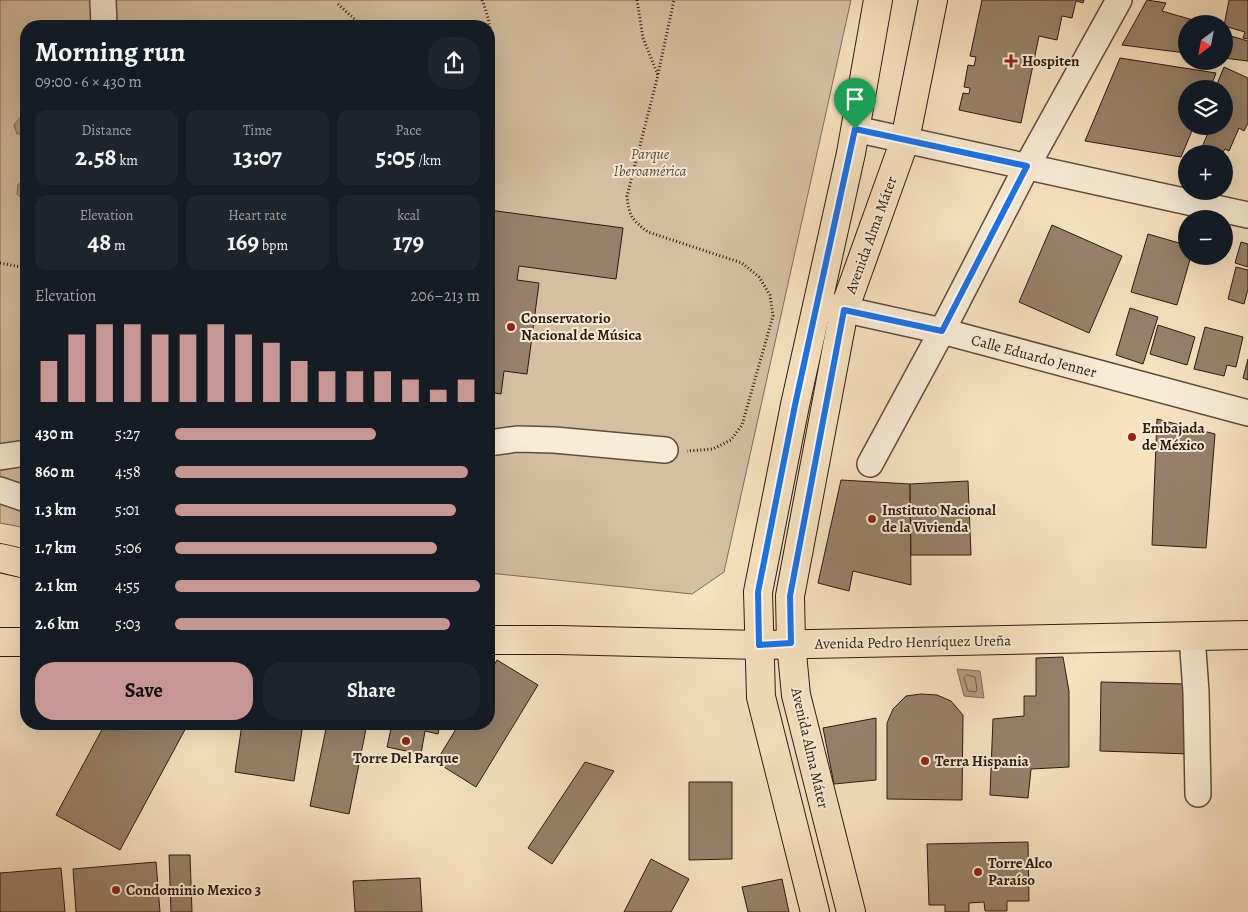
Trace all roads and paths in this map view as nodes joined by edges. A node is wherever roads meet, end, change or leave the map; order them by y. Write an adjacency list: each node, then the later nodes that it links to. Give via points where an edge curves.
1 (103, 0): 9 (street)
2 (482, 0): 11 (path)
3 (637, 0): 12 (path, via 643,38)
4 (674, 0): 12 (path)
5 (878, 0): 13 (main road, Avenida Alma Máter)
6 (933, 0): 14 (main road, Avenida Alma Máter)
7 (1119, 0): 15 (street)
8 (338, 4): 10 (path)
9 (104, 20)
10 (355, 20)
11 (489, 20)
12 (658, 74): 23 (path, via 627,196 628,212 648,232 742,262 759,277 770,295 772,316 742,425 731,440 713,449)
13 (855, 129): 14 (street); 19 (main road, Avenida Alma Máter)
14 (905, 140): 15 (street); 19 (main road, Avenida Alma Máter)
15 (1027, 166): 16 (street); 20 (street)
16 (1248, 215)
17 (0, 264): 18 (path)
18 (20, 267)
19 (831, 307): 20 (street, Calle Eduardo Jenner); 38 (main road, Avenida Alma Máter, via 790,596); 39 (main road, Avenida Alma Máter, via 795,405 758,592)
20 (942, 331): 21 (street, Calle Eduardo Jenner); 26 (street)
21 (1248, 413)
22 (495, 443): 23 (street, via 517,439 554,440)
23 (665, 450)
24 (20, 454): 25 (street)
25 (0, 457)
26 (870, 464)
27 (0, 490): 28 (street)
28 (20, 498)
29 (0, 558): 30 (main road)
30 (20, 563)
31 (495, 623): 35 (main road)
32 (1248, 635): 33 (main road, Avenida Pedro Henríquez Ureña)
33 (1192, 636): 38 (main road, Avenida Pedro Henríquez Ureña); 40 (street)
34 (495, 640): 35 (main road, Avenida Pedro Henríquez Ureña)
35 (558, 640): 39 (main road, Avenida Pedro Henríquez Ureña)
36 (0, 642): 37 (main road)
37 (20, 642)
38 (791, 643): 39 (main road, Avenida Pedro Henríquez Ureña); 42 (main road, Avenida Alma Máter, via 796,695)
39 (759, 645): 41 (main road, Avenida Alma Máter, via 761,698)
40 (1198, 794)
41 (815, 912)
42 (851, 912)

